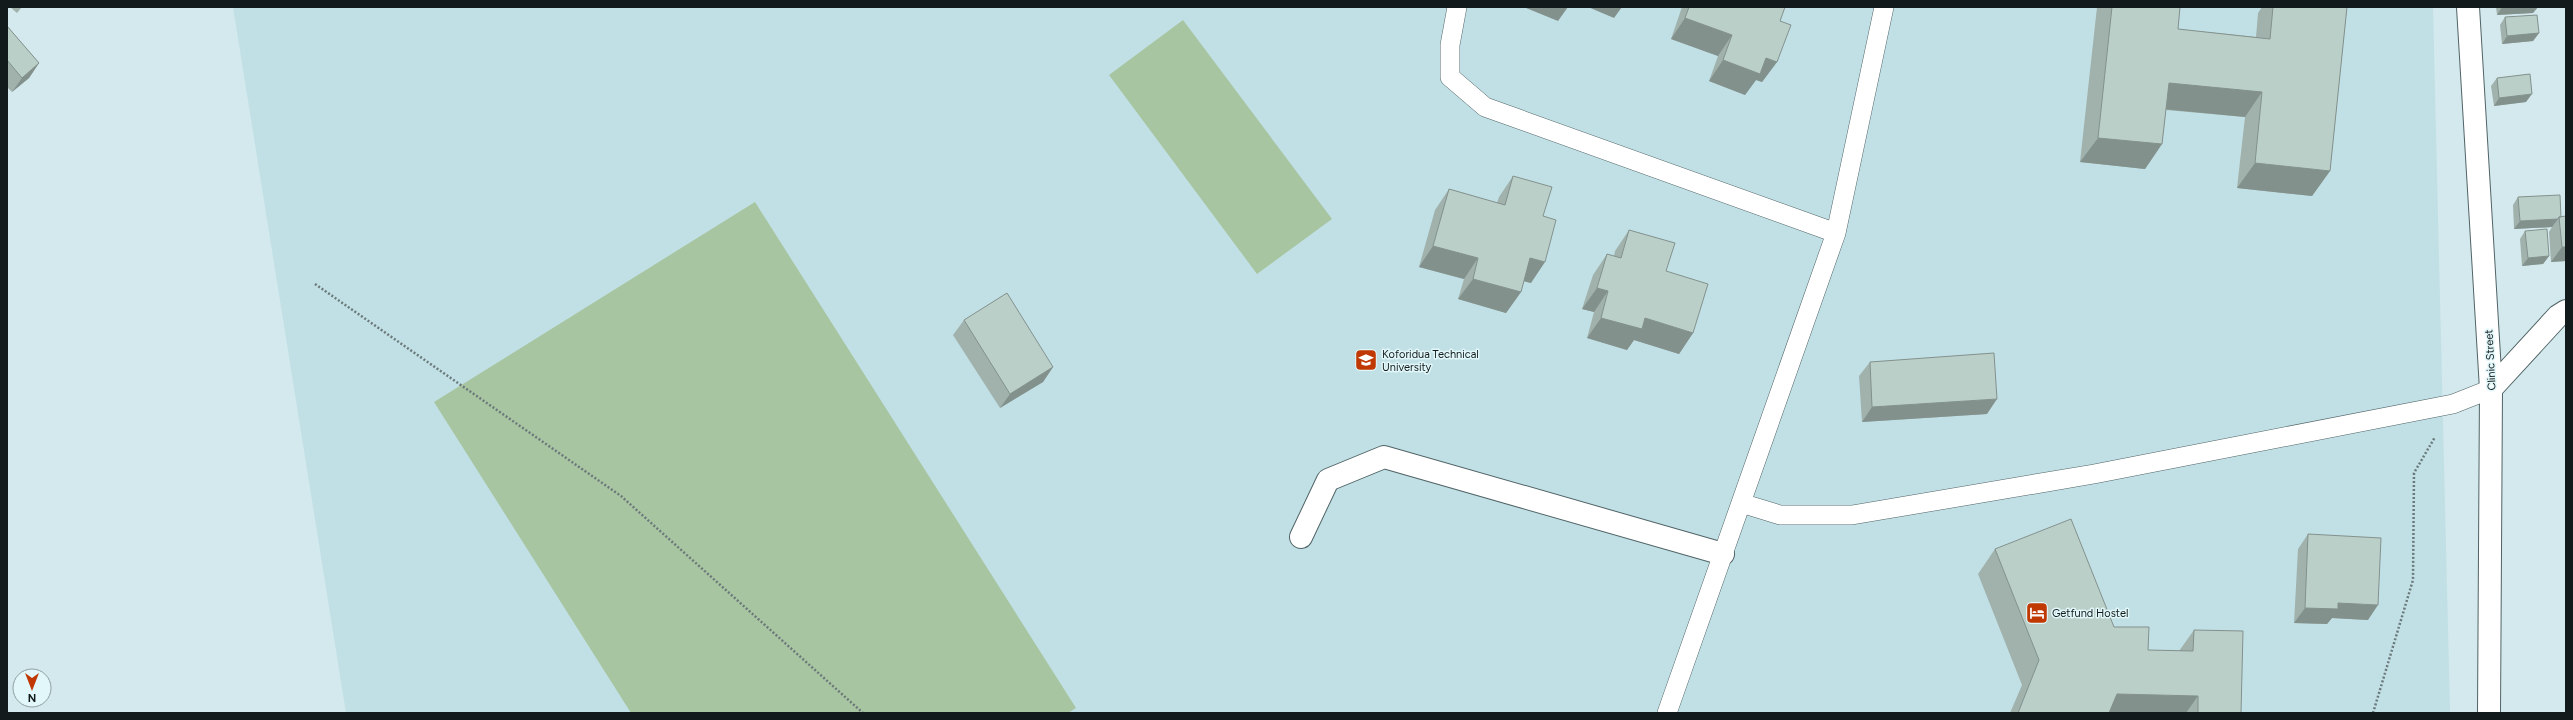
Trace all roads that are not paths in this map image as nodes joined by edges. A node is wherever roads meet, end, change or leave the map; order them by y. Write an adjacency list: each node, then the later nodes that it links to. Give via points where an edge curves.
1 (1458, 7): 4 (lane, via 1450,45 1450,77 1485,107)
2 (1884, 7): 4 (lane)
3 (2468, 7): 6 (street, Clinic Street)
4 (1836, 233): 7 (lane)
5 (2566, 311): 6 (street, via 2558,316)
6 (2492, 389): 7 (lane, via 2454,404 2094,474 1852,515 1780,515); 11 (street, Clinic Street)
7 (1741, 503): 9 (lane)
8 (1300, 537): 9 (street, via 1328,480 1384,457)
9 (1723, 554): 10 (lane)
10 (1667, 713)
11 (2489, 713)

